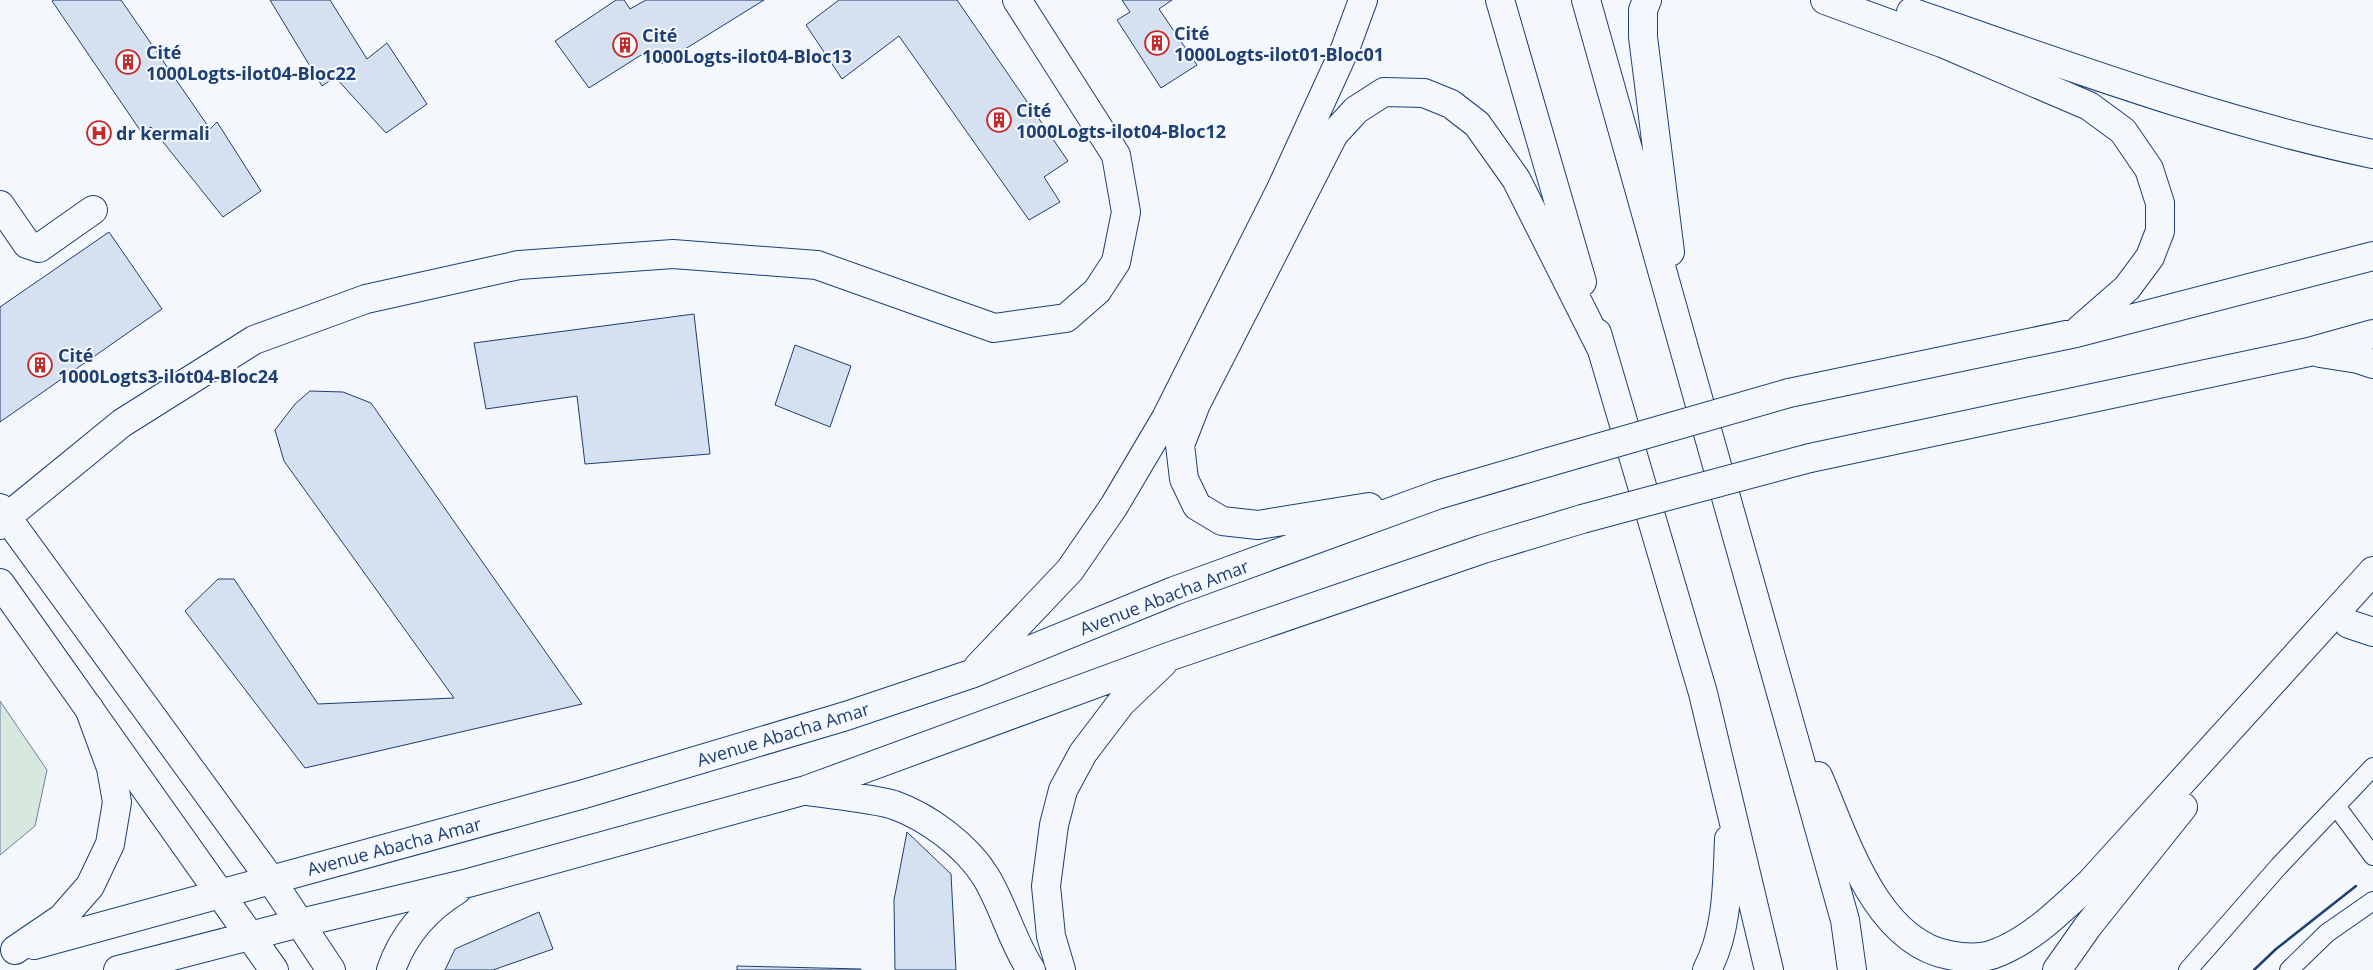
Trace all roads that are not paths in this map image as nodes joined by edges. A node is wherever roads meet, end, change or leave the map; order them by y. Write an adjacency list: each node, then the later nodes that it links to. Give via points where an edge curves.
1 (1017, 0): 19 (main road, via 1116,155 1126,212 1116,262 1097,291 1066,318 994,328 817,266 673,254 520,265 366,299 254,340 122,423)
2 (1363, 0): 25 (main road, via 1345,49 1285,181 1166,418 1114,506 1070,570)
3 (1500, 0): 15 (main road)
4 (1586, 0): 14 (main road)
5 (1647, 0): 14 (main road, via 1642,37)
6 (1825, 0): 12 (main road, via 1942,43 2089,106 2123,131 2150,169 2160,203 2160,231 2150,257 2127,288)
7 (1879, 0): 8 (main road, via 2166,99)
8 (2373, 154)
9 (0, 205): 10 (main road, via 27,244 39,248)
10 (93, 210)
11 (2373, 256): 12 (main road, Avenue Abacha Amar)
12 (2076, 333): 18 (main road, Avenue Abacha Amar, bridge, via 1788,393)
13 (2373, 334): 16 (main road)
14 (1682, 348): 26 (main road)
15 (1602, 350): 18 (main road, via 1516,179 1477,124 1451,104 1424,93 1384,92 1356,110 1334,134 1196,404 1180,445 1184,479 1198,506 1222,521 1258,526); 30 (main road, via 1703,693)
16 (2309, 352): 17 (main road); 24 (main road, bridge, via 1810,458 1582,519 1484,549)
17 (2373, 364)
18 (1437, 495): 25 (main road, Avenue Abacha Amar, via 1174,592)
19 (2, 516): 33 (main road)
20 (2373, 571): 26 (main road, via 2091,882 2052,919 1994,954 1966,959 1937,953 1915,942 1892,923 1865,882)
21 (0, 583): 27 (main road)
22 (2373, 597): 23 (main road)
23 (2361, 628): 49 (main road, via 2167,825)
24 (1171, 656): 29 (main road); 45 (main road, via 1121,703 1083,753 1063,790 1054,825 1046,886 1051,936)
25 (971, 674): 33 (main road, Avenue Abacha Amar, via 846,716 584,794)
26 (1778, 687): 48 (main road, via 1845,920)
27 (89, 708): 35 (main road); 39 (main road, via 111,768 117,802 110,844 90,886 62,918)
28 (2373, 767): 31 (lane)
29 (806, 790): 34 (main road); 44 (main road, via 893,805 924,820 960,847 985,876 1007,917 1019,952)
30 (1730, 803): 46 (main road, via 1721,936); 47 (main road)
31 (2336, 806): 32 (lane); 50 (lane)
32 (2373, 856)
33 (271, 880): 35 (main road, Avenue Abacha Amar); 37 (main road)
34 (468, 883): 37 (main road); 43 (main road, via 439,901 415,925)
35 (222, 894): 38 (main road); 39 (main road, Avenue Abacha Amar)
36 (2373, 901): 51 (lane, via 2326,933)
37 (300, 923): 38 (main road); 42 (main road)
38 (251, 937): 40 (main road); 41 (main road)
39 (8, 952)
40 (118, 970)
41 (274, 970)
42 (330, 970)
43 (391, 970)
44 (1031, 970)
45 (1061, 970)
46 (1707, 970)
47 (1769, 970)
48 (1852, 970)
49 (2057, 970)
50 (2188, 970)
51 (2289, 970)

